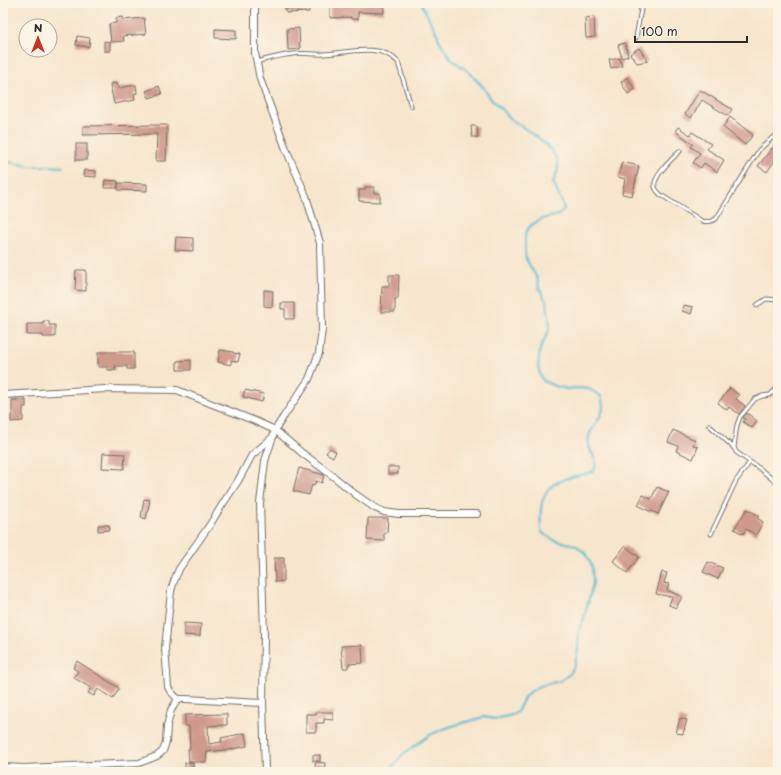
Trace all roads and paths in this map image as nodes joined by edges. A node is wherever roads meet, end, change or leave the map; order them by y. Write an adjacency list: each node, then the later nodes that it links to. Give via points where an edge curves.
1 (237, 3): 3 (lane)
2 (642, 3): 4 (lane)
3 (255, 4): 5 (street)
4 (636, 38)
5 (256, 62): 6 (lane, via 293,53 324,54 357,50 382,52 393,56 398,62); 14 (street, via 286,149 306,196 320,243 322,329 318,353 308,379)
6 (411, 106)
7 (778, 135): 8 (lane, via 759,150 716,218 707,222 661,195 654,186 660,173)
8 (680, 151)
9 (778, 300): 10 (lane, via 766,299)
10 (757, 304)
11 (778, 387): 15 (lane, via 770,395 756,399 740,417)
12 (3, 396): 14 (street, via 104,389 177,390 255,420)
13 (709, 425): 15 (lane)
14 (275, 433): 18 (street, via 355,494 384,512); 20 (street, via 252,456 179,569 174,581 165,648 168,687); 21 (street, via 265,461 260,503 264,634)
15 (734, 448): 16 (lane)
16 (750, 462): 17 (lane); 19 (lane, via 736,481)
17 (778, 484)
18 (477, 514)
19 (711, 534)
20 (178, 699): 21 (street); 22 (street, via 171,710 163,751 139,763)
21 (263, 703): 23 (street)
22 (3, 767)
23 (265, 772)

